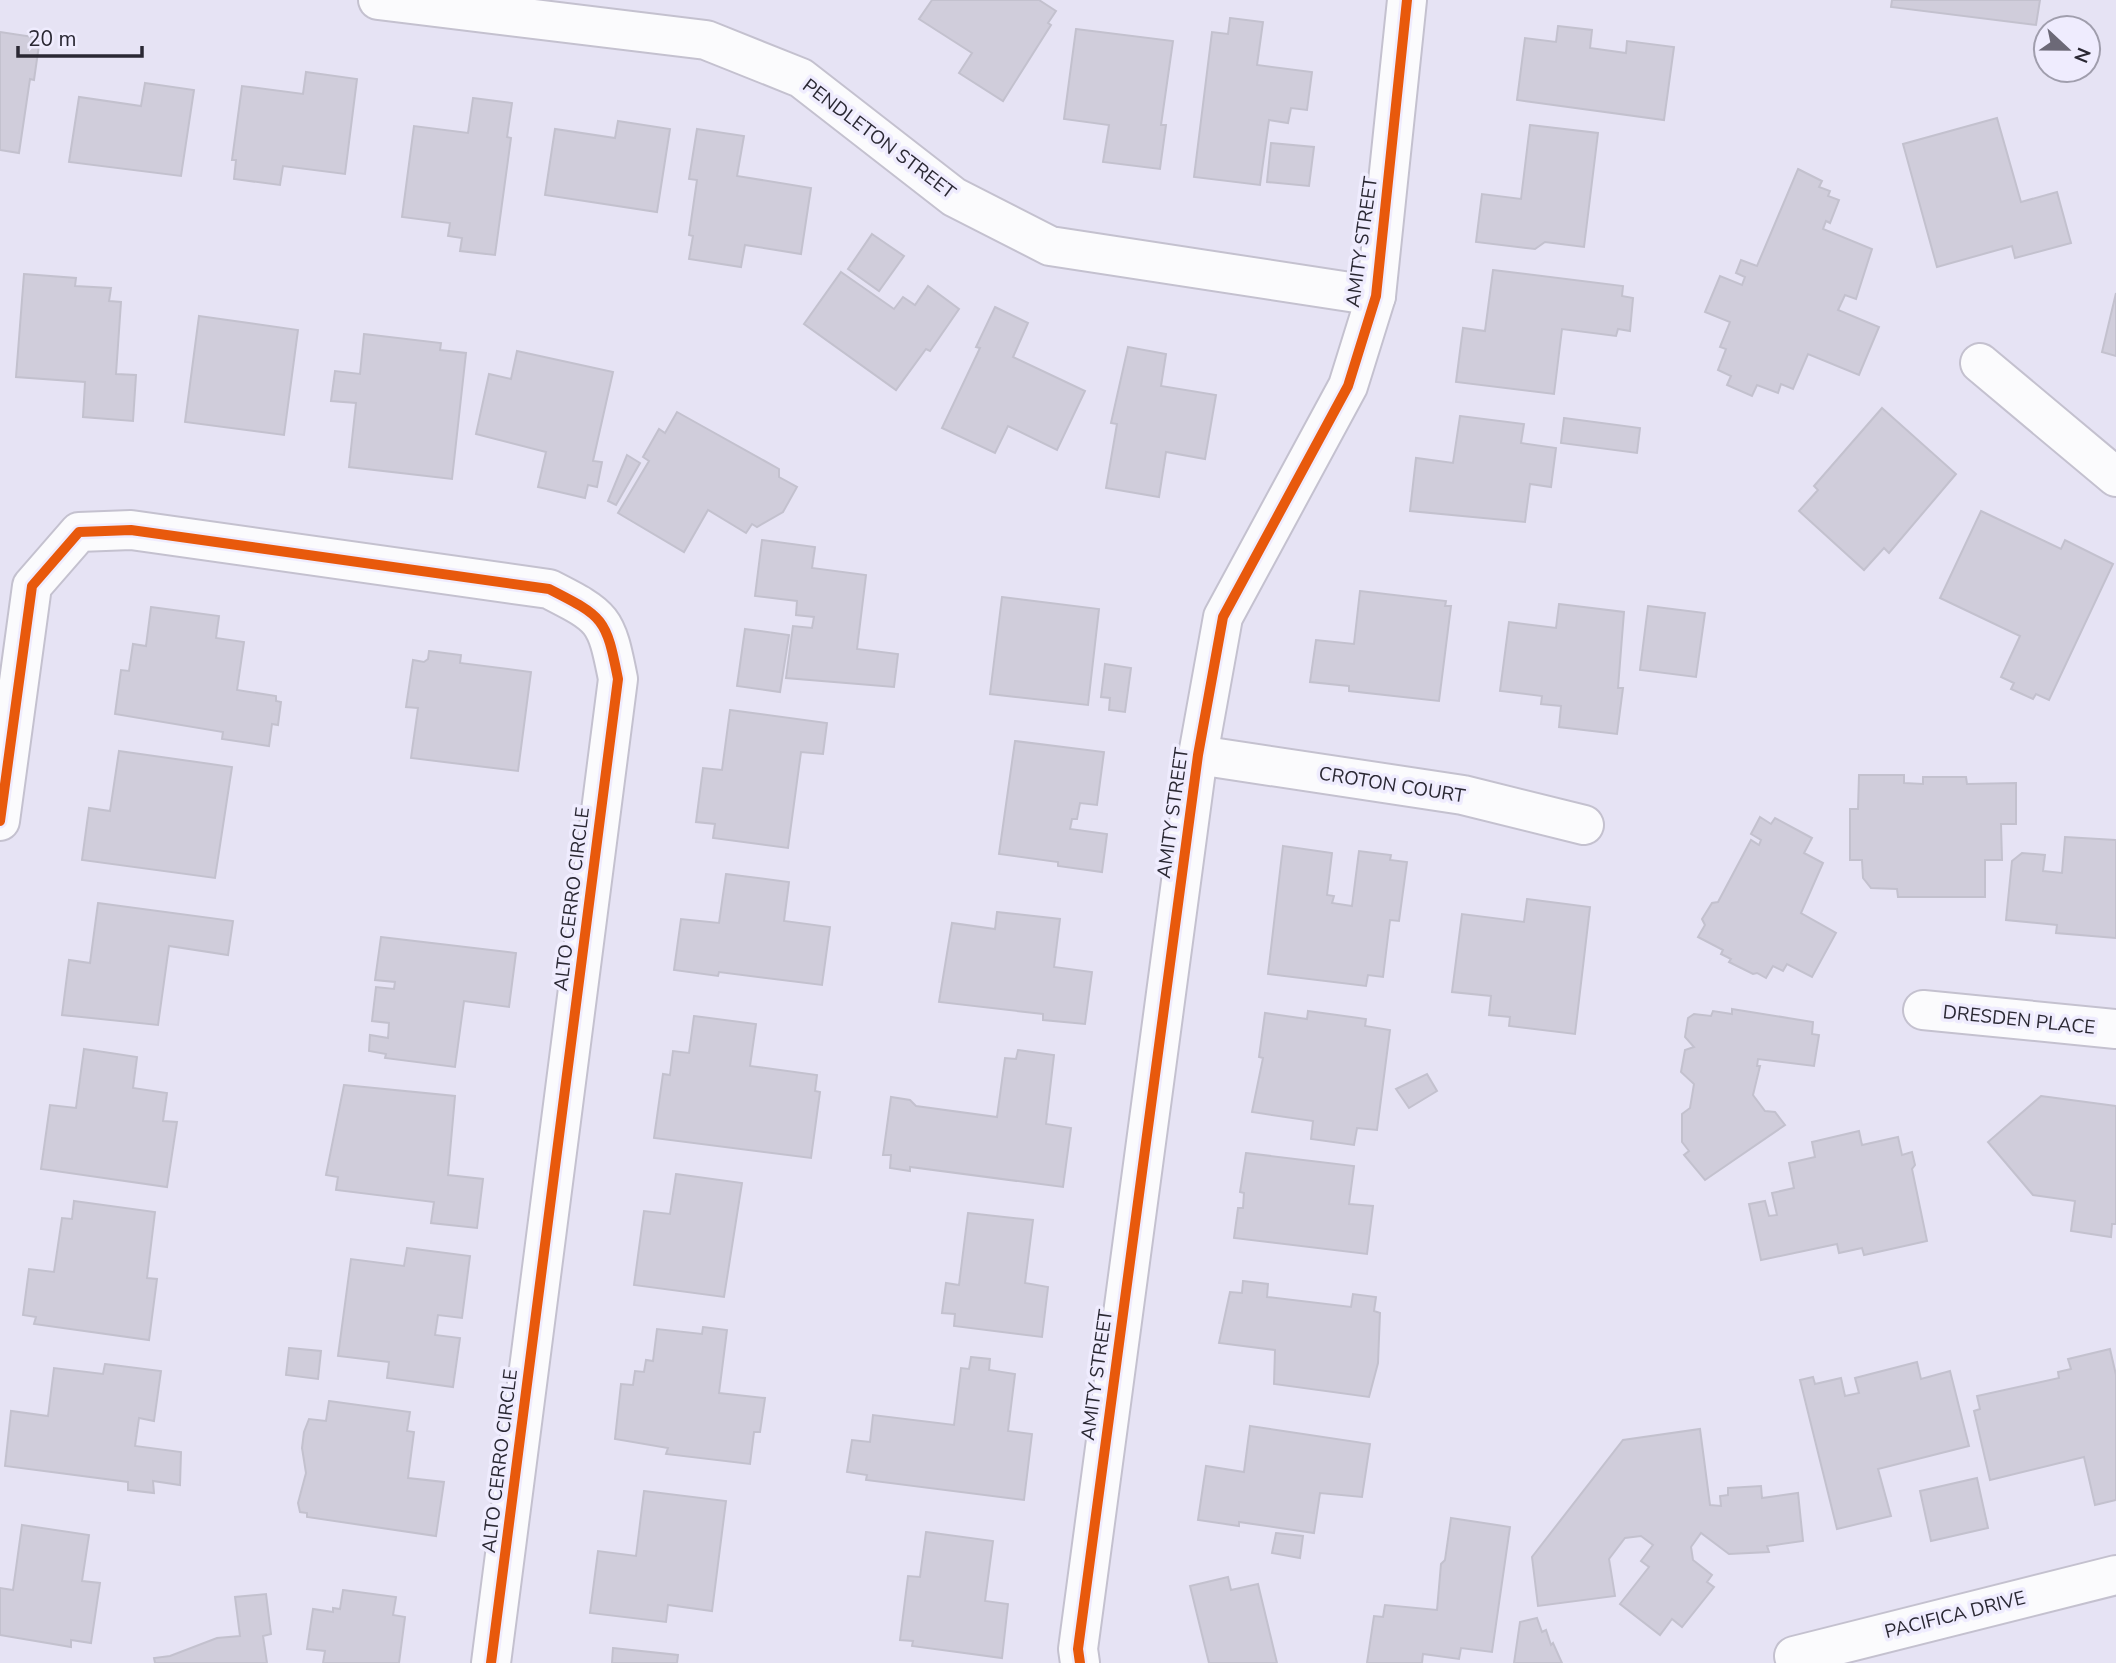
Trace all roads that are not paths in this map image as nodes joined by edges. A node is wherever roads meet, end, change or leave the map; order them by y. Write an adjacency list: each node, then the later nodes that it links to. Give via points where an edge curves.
1 (378, 0): 3 (street, PENDLETON STREET, via 706,40 801,78 954,197 1050,246)
2 (1407, 0): 3 (street, AMITY STREET)
3 (1376, 296): 6 (street, AMITY STREET, via 1348,386 1223,617)
4 (1980, 363): 5 (street)
5 (2116, 477)
6 (1198, 755): 8 (street, CROTON COURT, via 1463,795); 14 (street, AMITY STREET, via 1078,1649)
7 (0, 821): 13 (street, ALTO CERRO CIRCLE, via 32,586 79,532 131,530 549,589 589,609 608,632 618,679)
8 (1584, 825)
9 (1923, 1010): 10 (street, DRESDEN PLACE)
10 (2116, 1029)
11 (2116, 1574): 12 (street, PACIFICA DRIVE)
12 (1794, 1656)
13 (491, 1663)
14 (1080, 1663)

